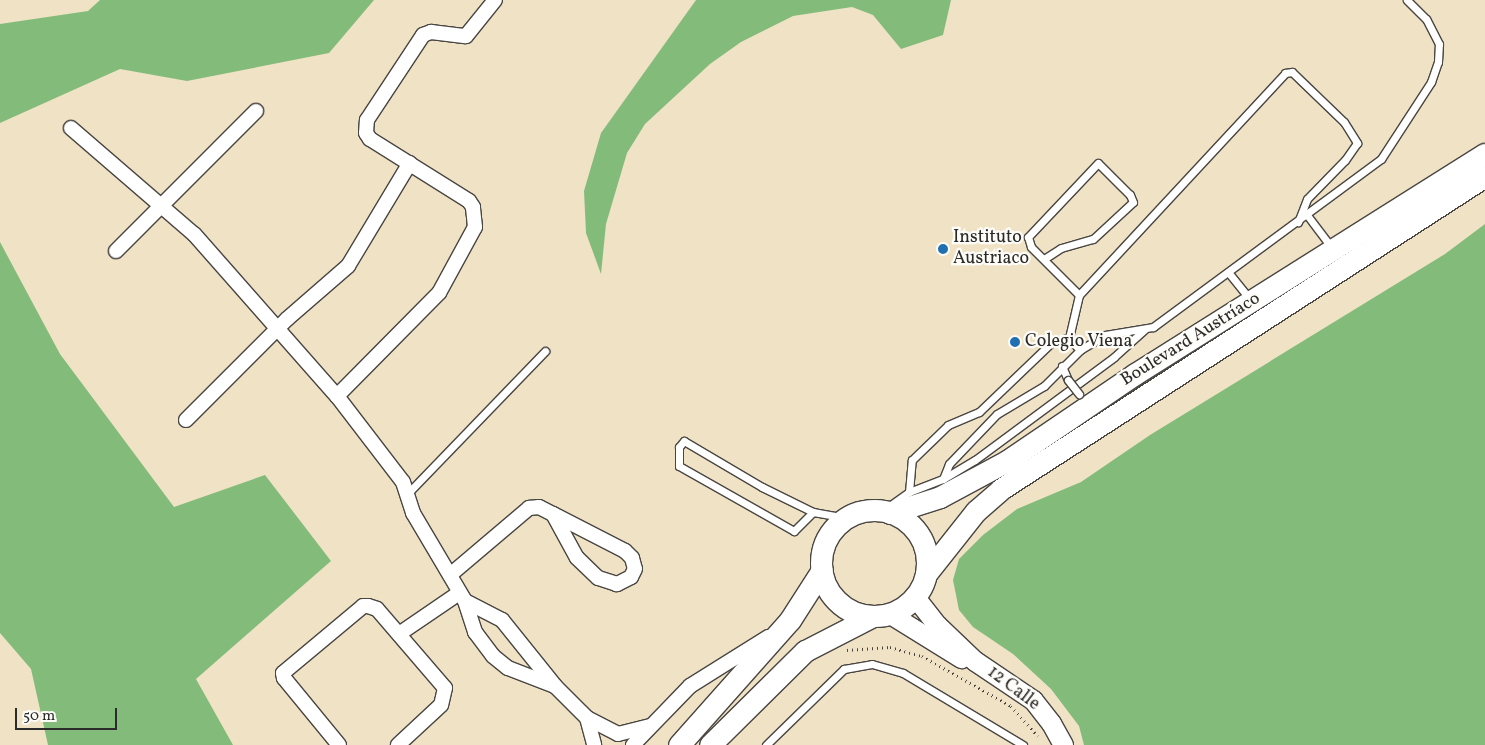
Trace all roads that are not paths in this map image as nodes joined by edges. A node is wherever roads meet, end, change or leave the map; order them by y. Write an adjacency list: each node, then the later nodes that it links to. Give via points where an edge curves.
1 (495, 0): 6 (street, via 466,36 431,32 423,35 367,120 366,133 370,139)
2 (1410, 1): 9 (lane, via 1426,19 1439,44 1438,62 1431,82 1381,160)
3 (256, 111): 8 (street)
4 (71, 128): 8 (street)
5 (1485, 154): 11 (main road, Boulevard Austríaco)
6 (410, 163): 17 (street, via 348,266); 24 (street, via 469,201 473,207 474,227 439,293)
7 (1485, 176): 34 (main road, Boulevard Austríaco, via 1001,489 976,511)
8 (160, 205): 12 (street); 17 (street, via 194,234)
9 (1307, 215): 10 (lane); 11 (lane)
10 (1297, 222): 14 (lane); 15 (lane, via 1307,199 1345,160 1357,142 1344,122 1292,72 1285,73)
11 (1334, 250): 16 (main road, Boulevard Austríaco)
12 (116, 251)
13 (1044, 259): 13 (lane, via 1031,246 1028,237 1098,163 1133,202 1093,239 1061,248); 15 (lane)
14 (1228, 272): 16 (lane); 18 (lane, via 1153,327)
15 (1079, 295): 19 (lane)
16 (1252, 301): 23 (main road, Boulevard Austríaco)
17 (278, 328): 24 (street); 25 (street)
18 (1145, 328): 20 (lane, via 1104,335); 26 (lane, via 1114,357 975,460)
19 (1069, 338): 20 (lane); 28 (lane, via 1054,341 979,412 948,426 912,460)
20 (1080, 350): 22 (lane)
21 (545, 351): 27 (lane)
22 (1062, 366): 23 (lane, bridge, via 1079,394 1088,395 1113,380); 26 (lane, via 1044,386 997,414 949,464)
23 (1135, 374): 30 (main road, Boulevard Austríaco, via 1007,461 940,496)
24 (337, 396): 27 (street, via 398,473)
25 (186, 420)
26 (943, 479): 28 (lane)
27 (408, 492): 35 (street, via 413,513)
28 (909, 492): 30 (lane)
29 (813, 512): 29 (lane, via 762,487 684,441 679,447 679,466 794,531); 32 (lane)
30 (886, 512): 32 (main road, via 861,512); 34 (main road, via 905,521 917,533 927,556)
31 (553, 514): 31 (street, via 625,551 632,558 635,569 631,577 617,584 598,578 577,558); 35 (street, via 540,508 529,508)
32 (847, 518): 33 (main road, via 828,539 822,555)
33 (822, 570): 38 (main road, via 828,588 839,603 855,612); 39 (main road)
34 (926, 574): 37 (main road)
35 (450, 575): 36 (street)
36 (462, 597): 40 (street); 42 (street, via 502,620); 42 (street, via 475,632 493,656 508,668)
37 (915, 597): 38 (main road, via 903,609); 41 (street, 12 Calle, via 937,625)
38 (882, 615): 41 (street, 12 Calle, via 951,653); 50 (main road, via 805,651)
39 (790, 620): 44 (street, via 690,686); 49 (main road)
40 (399, 634): 45 (street, via 377,610 363,606 283,673); 46 (street, via 445,688 445,696 441,705)
41 (975, 661): 53 (street, 12 Calle, via 1033,700)
42 (554, 686): 43 (street)
43 (587, 718): 44 (street, via 618,734); 47 (street)
44 (650, 726): 48 (street)
45 (339, 745)
46 (398, 745)
47 (594, 745)
48 (632, 745)
49 (679, 745)
50 (710, 745)
51 (766, 745): 52 (lane, via 844,669 872,664 903,673)
52 (1024, 745)
53 (1063, 745)

